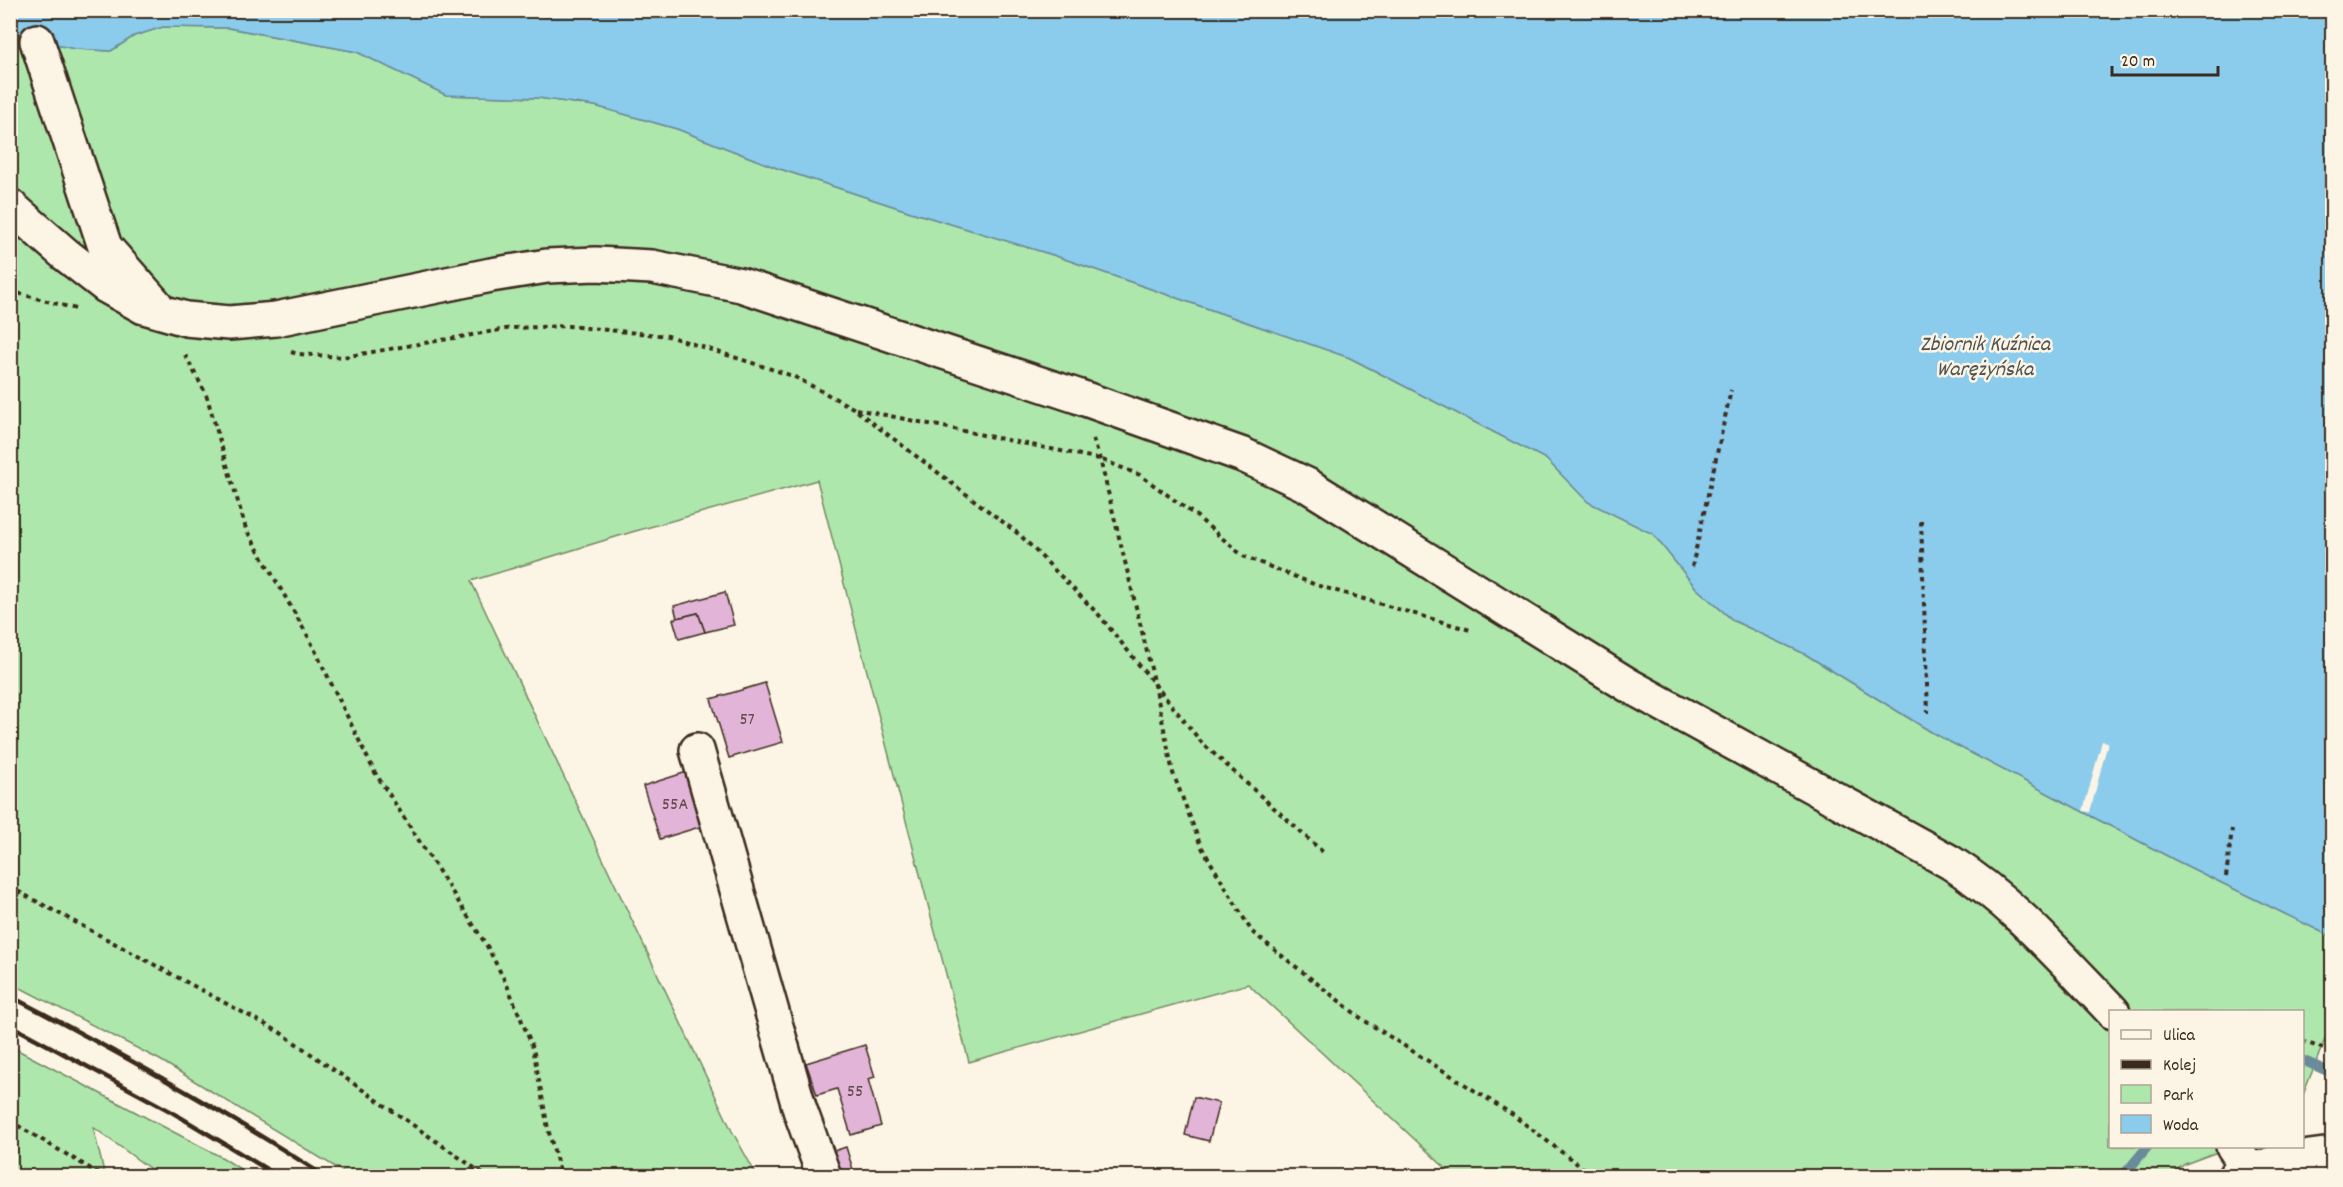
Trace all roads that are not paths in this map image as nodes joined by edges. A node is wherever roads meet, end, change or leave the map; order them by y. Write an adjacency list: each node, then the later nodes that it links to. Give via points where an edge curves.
1 (37, 41): 3 (street, via 105,247)
2 (10, 206): 3 (street, via 106,286 144,307)
3 (164, 313): 5 (street, via 207,321 250,322 522,270 571,264 652,267 741,285 1243,455 1307,485 1628,685 1950,862 2014,909)
4 (698, 750): 8 (street, via 800,1110)
5 (2112, 1010)
6 (2332, 1154): 7 (street)
7 (2239, 1164)
8 (824, 1176)

